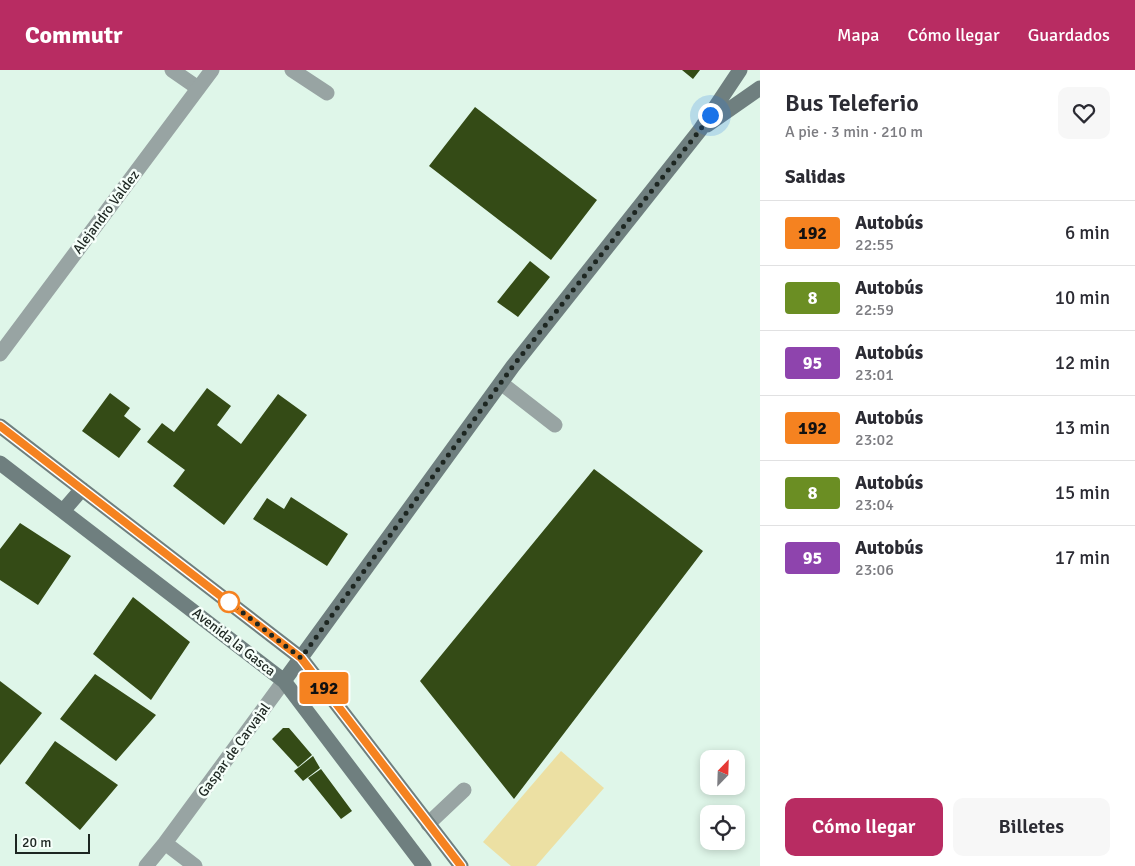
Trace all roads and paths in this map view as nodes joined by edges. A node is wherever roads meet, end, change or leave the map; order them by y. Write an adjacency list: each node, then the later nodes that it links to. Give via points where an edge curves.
1 (172, 70): 5 (street)
2 (212, 70): 5 (street, Alejandro Valdez)
3 (292, 70): 6 (street)
4 (740, 70): 8 (main road, Gaspar de Carvajal)
5 (198, 88): 9 (street, Alejandro Valdez)
6 (327, 93)
7 (756, 93): 8 (main road, Gaspar de Carvajal)
8 (700, 130): 10 (main road, Gaspar de Carvajal)
9 (0, 354)
10 (500, 383): 11 (street); 16 (main road, Gaspar de Carvajal)
11 (555, 425)
12 (0, 426): 14 (main road, Avenida la Gasca)
13 (0, 463): 15 (main road, Avenida la Gasca)
14 (82, 489): 15 (main road); 16 (main road, Avenida la Gasca)
15 (63, 511): 17 (main road, Avenida la Gasca)
16 (301, 658): 17 (main road, Gaspar de Carvajal); 20 (main road, Avenida la Gasca)
17 (284, 681): 21 (street, Gaspar de Carvajal); 24 (main road, Avenida la Gasca)
18 (464, 790): 20 (street)
19 (443, 798): 20 (street)
20 (425, 820): 25 (main road, Avenida la Gasca)
21 (165, 843): 22 (street, Gaspar de Carvajal); 23 (street)
22 (146, 866)
23 (195, 866)
24 (424, 866)
25 (461, 866)

